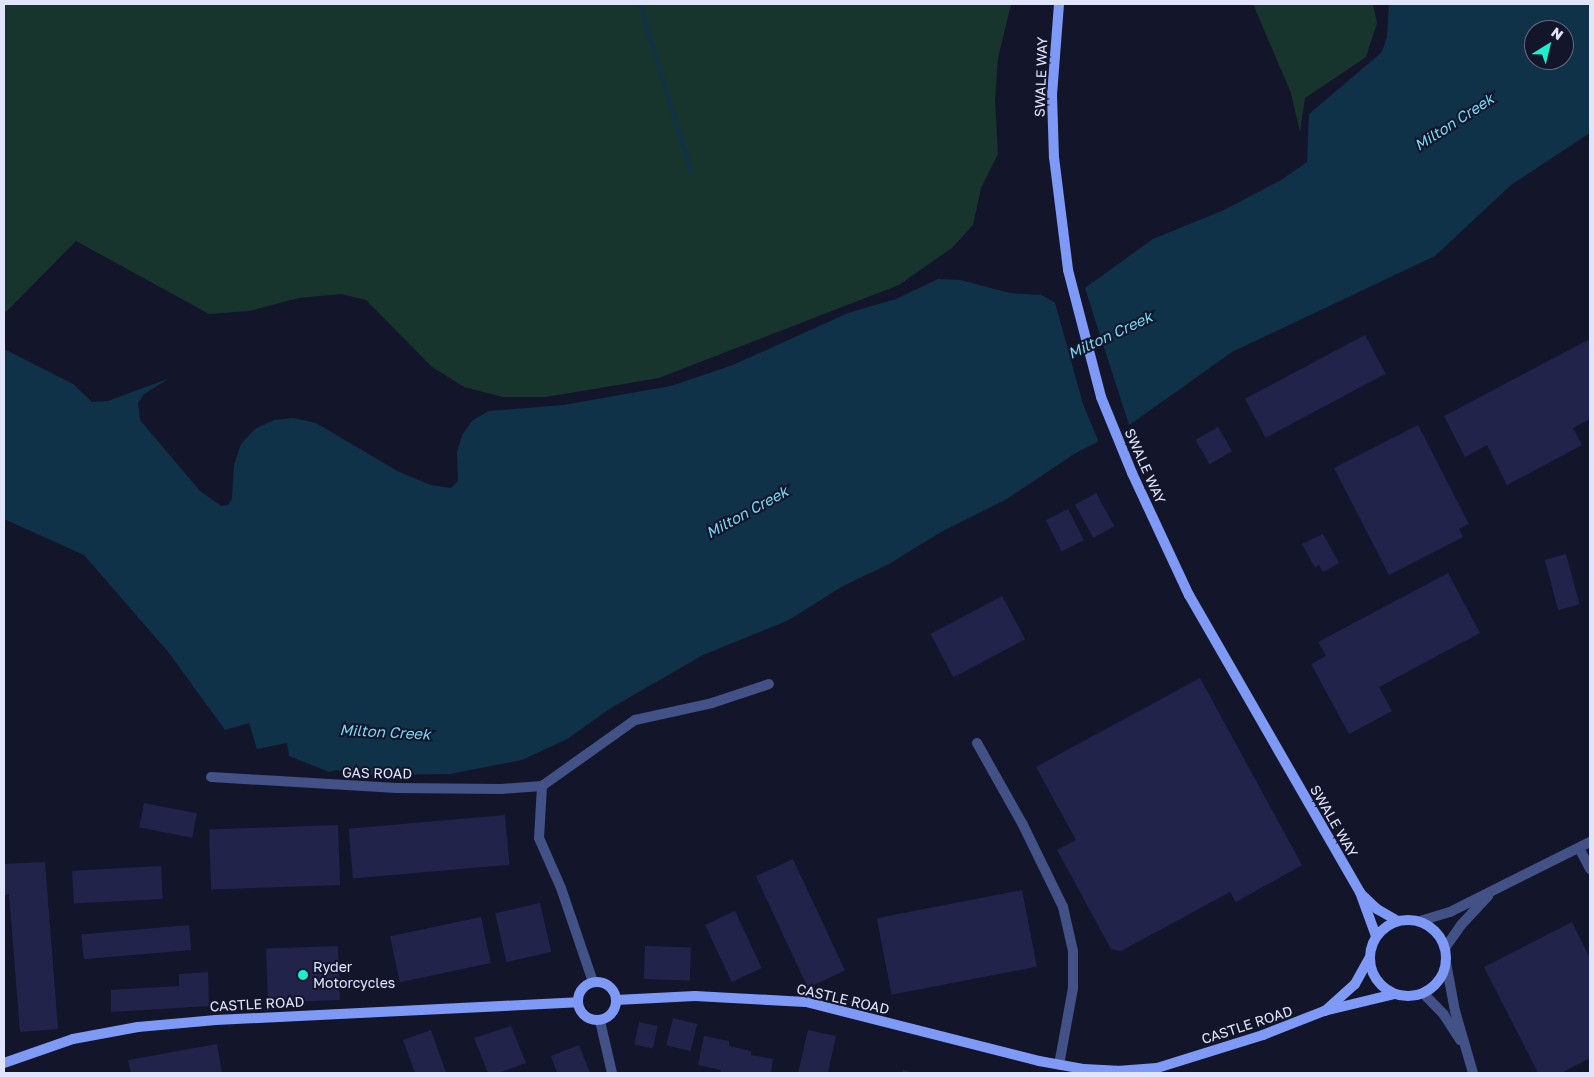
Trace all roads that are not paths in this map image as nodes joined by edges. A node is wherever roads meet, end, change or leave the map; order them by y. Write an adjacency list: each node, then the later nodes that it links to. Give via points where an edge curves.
1 (1059, 4): 10 (main road, SWALE WAY, via 1052,95 1054,157 1068,270 1101,397 1132,473 1189,595)
2 (769, 684): 5 (street, via 712,703 634,720)
3 (978, 743): 26 (street, via 1023,824 1063,908 1073,951 1073,988)
4 (211, 777): 5 (street, GAS ROAD, via 397,788)
5 (542, 786): 17 (street, via 539,838 561,888)
6 (1590, 842): 7 (street)
7 (1579, 848): 8 (street); 9 (street)
8 (1590, 870)
9 (1494, 890): 12 (street, via 1450,912); 14 (street, via 1461,925)
10 (1360, 892): 11 (main road, SWALE WAY, via 1377,909); 13 (main road, SWALE WAY)
11 (1398, 921): 12 (main road); 13 (main road)
12 (1420, 921): 14 (main road, via 1431,927)
13 (1376, 936): 15 (main road)
14 (1445, 948): 16 (main road)
15 (1369, 959): 19 (main road, via 1377,980); 22 (main road, CASTLE ROAD, via 1354,984)
16 (1446, 963): 18 (main road, via 1438,981); 24 (street)
17 (593, 982): 20 (main road, via 606,984); 21 (main road, via 584,987)
18 (1423, 993): 19 (main road); 24 (street, via 1444,1015)
19 (1396, 994): 22 (main road, CASTLE ROAD)
20 (616, 1000): 23 (main road, via 613,1012); 26 (main road, CASTLE ROAD, via 695,996 806,1002)
21 (578, 1002): 23 (main road, via 585,1017); 25 (main road, CASTLE ROAD, via 224,1019 138,1027 73,1039)
22 (1324, 1012): 27 (main road, CASTLE ROAD)
23 (600, 1021): 28 (street)
24 (1466, 1049): 29 (street)
25 (4, 1064)
26 (1059, 1064): 27 (main road, CASTLE ROAD, via 1117,1071)
27 (1157, 1071)
28 (612, 1073)
29 (1473, 1073)

